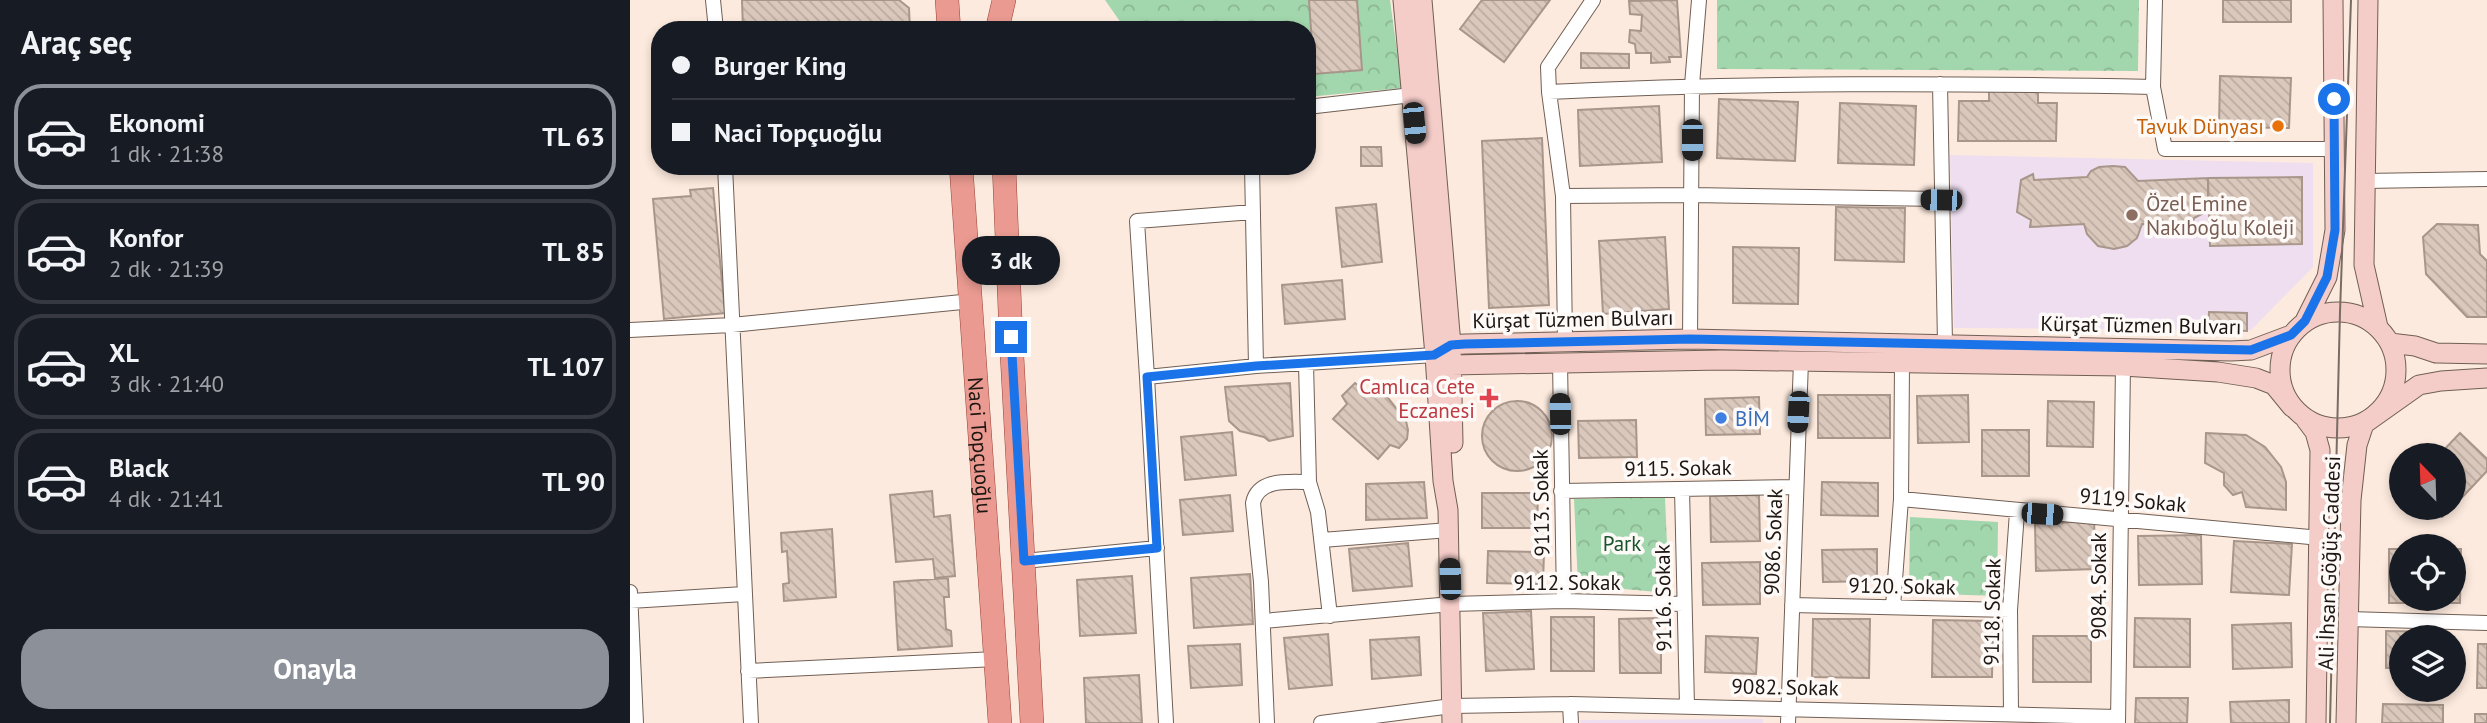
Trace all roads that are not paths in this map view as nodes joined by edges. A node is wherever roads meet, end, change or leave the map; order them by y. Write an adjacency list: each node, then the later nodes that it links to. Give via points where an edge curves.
1 (713, 0): 12 (street)
2 (947, 0): 13 (main road)
3 (994, 0): 14 (main road)
4 (1004, 0): 15 (main road)
5 (1403, 0): 20 (street)
6 (1422, 0): 41 (street)
7 (1592, 0): 19 (street, via 1548,67)
8 (1699, 0): 17 (street)
9 (2155, 0): 18 (street)
10 (2333, 0): 22 (street)
11 (2368, 0): 28 (street)
12 (715, 21)
13 (948, 21)
14 (995, 21)
15 (998, 21)
16 (1940, 84): 17 (street); 18 (street); 31 (street)
17 (1692, 85): 19 (street); 29 (street)
18 (2153, 87): 22 (street, via 2165,149)
19 (1549, 92): 30 (street)
20 (1412, 95): 21 (street); 41 (street)
21 (1316, 106)
22 (2334, 149): 35 (street, via 2331,259 2327,277)
23 (725, 175): 34 (street)
24 (962, 175): 33 (main road, Naci Topçuoğlu)
25 (1004, 175): 64 (main road, Naci Topçuoğlu)
26 (1252, 175): 32 (street)
27 (2487, 179): 28 (street)
28 (2364, 181): 37 (street, via 2364,265)
29 (1692, 195): 30 (street); 31 (street); 38 (street)
30 (1563, 196): 39 (street)
31 (1941, 200): 40 (street)
32 (1253, 212): 47 (street); 49 (street, via 1137,221)
33 (972, 301): 34 (street); 78 (main road, Naci Topçuoğlu)
34 (732, 325): 36 (street); 66 (street)
35 (2298, 328): 37 (street, via 2323,313 2340,312 2362,316); 40 (street, Kürşat Tüzmen Bulvarı, via 2251,350 2231,351); 51 (street, via 2282,352 2279,372 2283,391)
36 (630, 330)
37 (2384, 335): 42 (street, via 2436,353); 52 (street, via 2396,361 2396,381)
38 (1690, 339): 39 (street, Kürşat Tüzmen Bulvarı); 40 (street, Kürşat Tüzmen Bulvarı)
39 (1565, 341): 41 (street, Kürşat Tüzmen Bulvarı)
40 (1945, 343)
41 (1445, 355): 44 (street, Kürşat Tüzmen Bulvarı); 46 (street); 60 (street, via 1443,481)
42 (2487, 355)
43 (1801, 361): 44 (street, Kürşat Tüzmen Bulvarı); 45 (street, Kürşat Tüzmen Bulvarı); 54 (street, 9086. Sokak)
44 (1560, 362): 56 (street, 9113. Sokak)
45 (1902, 363): 48 (street, Kürşat Tüzmen Bulvarı); 57 (street)
46 (1306, 364): 47 (street); 53 (street)
47 (1256, 366): 49 (street)
48 (2123, 366): 51 (street, Kürşat Tüzmen Bulvarı, via 2256,378 2274,385); 59 (street, 9084. Sokak)
49 (1147, 377): 63 (street)
50 (2487, 378): 52 (street, via 2419,386)
51 (2299, 414): 52 (street, via 2324,428 2344,429); 61 (street, Ali İhsan Göğüş Caddesi, via 2315,432 2320,450)
52 (2378, 414): 75 (street, Ali İhsan Göğüş Caddesi, via 2364,424 2357,445)
53 (1309, 482): 62 (street); 76 (street, via 1265,486 1254,496)
54 (1795, 487): 55 (street, 9115. Sokak); 71 (street, 9086. Sokak)
55 (1682, 489): 56 (street, 9115. Sokak); 70 (street, 9116. Sokak)
56 (1561, 491): 68 (street, 9113. Sokak)
57 (1901, 499): 58 (street, 9119. Sokak); 72 (street)
58 (2017, 512): 59 (street, 9119. Sokak); 73 (street, 9118. Sokak)
59 (2120, 519): 61 (street, 9119. Sokak); 85 (street, 9084. Sokak)
60 (1449, 530): 62 (street); 69 (street)
61 (2320, 538): 95 (street, Ali İhsan Göğüş Caddesi)
62 (1322, 540): 74 (street)
63 (1157, 548): 64 (street); 91 (street)
64 (1024, 561): 90 (main road, Naci Topçuoğlu)
65 (630, 592): 67 (street)
66 (744, 594): 67 (street); 79 (street)
67 (631, 601): 87 (street)
68 (1564, 601): 69 (street, 9112. Sokak); 70 (street, 9112. Sokak)
69 (1451, 604): 74 (street, 9112. Sokak); 83 (street)
70 (1684, 604): 81 (street, 9116. Sokak)
71 (1792, 605): 72 (street, 9120. Sokak); 84 (street, 9086. Sokak)
72 (1893, 607): 73 (street, 9120. Sokak)
73 (2010, 610): 82 (street, 9118. Sokak)
74 (1330, 616): 76 (street, 9112. Sokak)
75 (2348, 619): 77 (street); 96 (street, Ali İhsan Göğüş Caddesi)
76 (1262, 621): 92 (street)
77 (2487, 623)
78 (996, 659): 79 (street); 89 (main road, Naci Topçuoğlu)
79 (748, 671): 88 (street)
80 (1570, 704): 81 (street, 9082. Sokak); 83 (street, 9082. Sokak); 94 (street)
81 (1687, 706): 84 (street, 9082. Sokak)
82 (2011, 713): 84 (street, 9082. Sokak); 85 (street, 9082. Sokak)
83 (1452, 715): 86 (street, 9082. Sokak)
84 (1788, 716)
85 (2118, 720)
86 (1354, 721): 93 (street, 9082. Sokak)
87 (636, 723)
88 (751, 723)
89 (1000, 723)
90 (1032, 723)
91 (1166, 723)
92 (1267, 723)
93 (1321, 723)
94 (1571, 723)
95 (2316, 723)
96 (2346, 723)

